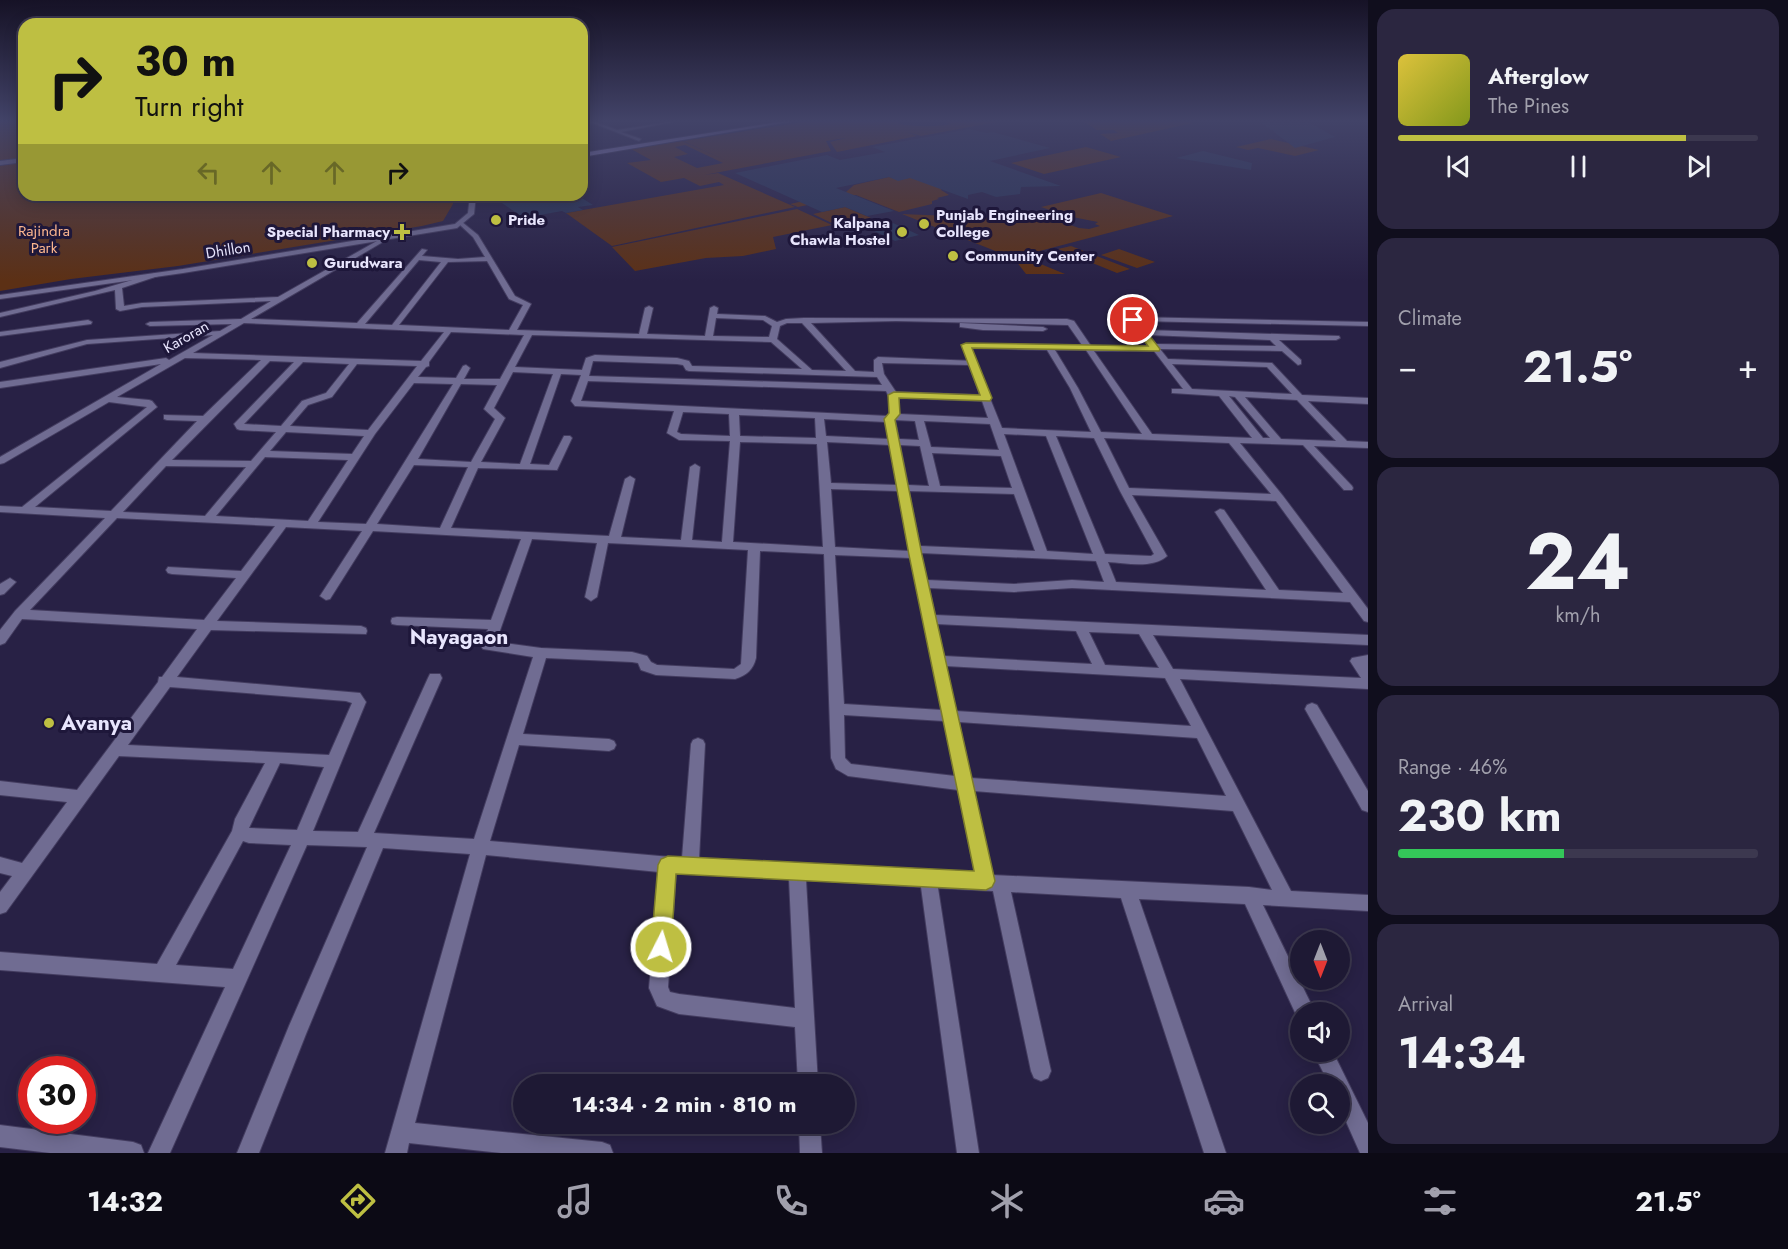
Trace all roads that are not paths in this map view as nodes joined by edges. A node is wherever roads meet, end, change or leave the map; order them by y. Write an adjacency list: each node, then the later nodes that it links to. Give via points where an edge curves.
1 (472, 201): 2 (street, via 471,214)
2 (462, 224): 3 (street, Dhillon); 6 (street, via 476,236)
3 (386, 238): 8 (street, Dhillon); 11 (street, Karoran)
4 (424, 250): 5 (street)
5 (416, 258): 7 (street); 22 (street)
6 (490, 259): 7 (street); 27 (street, via 512,297 527,304)
7 (445, 261): 23 (street)
8 (156, 275): 9 (street); 10 (street, Dhillon)
9 (118, 287): 11 (street, via 120,309); 13 (street)
10 (0, 297)
11 (280, 298): 15 (street, Karoran)
12 (649, 308): 31 (street)
13 (0, 315)
14 (804, 320): 16 (street); 21 (street); 56 (street)
15 (241, 321): 19 (street); 22 (street); 26 (street, Karoran)
16 (960, 321): 25 (street, via 976,328); 36 (street); 38 (street, via 1067,321)
17 (1255, 321): 20 (street); 28 (street, via 1133,320); 33 (street)
18 (88, 322): 30 (street)
19 (150, 324)
20 (1368, 324)
21 (776, 325): 32 (street, via 765,318 713,312); 35 (street)
22 (359, 326): 23 (street)
23 (394, 327): 24 (street)
24 (449, 330): 27 (street); 49 (street)
25 (1043, 330)
26 (223, 331): 41 (street, Karoran); 50 (street, via 87,342)
27 (512, 332): 29 (street)
28 (1142, 332): 33 (street); 39 (street)
29 (529, 333): 31 (street); 53 (street)
30 (0, 334)
31 (642, 336): 32 (street)
32 (709, 338): 35 (street)
33 (1272, 338): 34 (street); 40 (street)
34 (1336, 338)
35 (773, 340): 55 (street)
36 (966, 345): 37 (street); 48 (street)
37 (1049, 347): 38 (street); 84 (street)
38 (1087, 348): 39 (street); 85 (street)
39 (1154, 348): 40 (street); 46 (street)
40 (1284, 349): 47 (street)
41 (182, 355): 42 (street); 44 (street, Karoran)
42 (268, 358): 43 (street); 79 (street)
43 (301, 359): 45 (street); 81 (street, via 238,424 245,429)
44 (173, 360): 63 (street); 71 (street, Karoran)
45 (355, 361): 49 (street); 81 (street, via 329,395 308,401)
46 (1164, 361): 66 (street); 69 (street, via 1264,364)
47 (1298, 362)
48 (972, 363): 58 (street, via 878,360); 70 (street)
49 (426, 364): 59 (street)
50 (0, 365)
51 (466, 368): 60 (street)
52 (689, 368): 55 (street); 57 (street, via 676,361 596,358 589,360); 61 (street)
53 (510, 369): 54 (street); 62 (street)
54 (558, 371): 57 (street); 105 (street)
55 (810, 372): 56 (street)
56 (853, 374): 58 (street)
57 (585, 375): 61 (street); 73 (street, via 578,404)
58 (880, 375): 65 (street)
59 (413, 380): 60 (street); 83 (street)
60 (459, 381): 62 (street); 101 (street)
61 (688, 381): 65 (street)
62 (503, 382): 104 (street, via 489,409 500,417)
63 (0, 384)
64 (1175, 391): 66 (street)
65 (890, 392): 70 (street); 77 (street)
66 (1190, 392): 67 (street)
67 (1222, 394): 68 (street); 90 (street)
68 (1238, 394): 69 (street); 92 (street)
69 (1298, 397): 72 (street); 94 (street)
70 (986, 398): 80 (street)
71 (105, 399): 100 (street, Karoran); 115 (street, via 149,403 152,407)
72 (1368, 401)
73 (679, 410): 74 (street); 87 (street, via 673,435)
74 (734, 413): 75 (street); 87 (street)
75 (819, 416): 77 (street); 88 (street)
76 (166, 417): 79 (street)
77 (891, 418): 78 (street); 91 (street)
78 (919, 418): 80 (street); 96 (street)
79 (205, 419): 102 (street)
80 (996, 426): 82 (street); 97 (street)
81 (283, 430): 83 (street); 98 (street)
82 (1049, 432): 84 (street); 132 (street)
83 (371, 433): 99 (street)
84 (1095, 433): 85 (street); 113 (street)
85 (1149, 436): 89 (street)
86 (567, 438): 105 (street, via 553,468)
87 (735, 439): 88 (street); 127 (street)
88 (822, 440): 91 (street); 108 (street)
89 (1232, 440): 90 (street); 114 (street)
90 (1261, 442): 92 (street)
91 (894, 443): 96 (street); 109 (street)
92 (1279, 443): 93 (street)
93 (1306, 443): 94 (street); 110 (street)
94 (1344, 444): 95 (street)
95 (1367, 445)
96 (925, 447): 97 (street); 111 (street)
97 (1005, 453): 112 (street)
98 (263, 454): 99 (street); 103 (street)
99 (355, 457): 121 (street)
100 (0, 461)
101 (411, 462): 104 (street); 122 (street)
102 (164, 463): 103 (street); 118 (street)
103 (255, 464): 119 (street)
104 (475, 465): 105 (street); 123 (street)
105 (524, 467)
106 (694, 467): 126 (street)
107 (630, 479): 125 (street)
108 (826, 486): 109 (street); 129 (street)
109 (903, 488): 111 (street); 130 (street)
110 (1348, 488)
111 (935, 489): 112 (street)
112 (1018, 491): 131 (street)
113 (1125, 491): 114 (street); 132 (street, via 1161,556 1152,560)
114 (1279, 498): 142 (street)
115 (24, 510): 116 (street); 118 (street)
116 (3, 512)
117 (1220, 512): 139 (street)
118 (114, 514): 119 (street); 143 (street)
119 (207, 520): 120 (street)
120 (282, 524): 121 (street); 134 (street)
121 (310, 526): 122 (street)
122 (370, 527): 123 (street); 140 (street)
123 (444, 531): 124 (street)
124 (528, 536): 125 (street); 148 (street)
125 (608, 539): 126 (street); 141 (street)
126 (686, 543): 127 (street)
127 (727, 545): 128 (street)
128 (754, 546): 129 (street); 154 (street, via 750,658 743,672 656,670 646,666 642,659 632,657)
129 (829, 550): 130 (street); 163 (street)
130 (916, 552): 131 (street); 136 (street)
131 (1042, 554): 132 (street)
132 (1099, 558): 137 (street)
133 (172, 570): 134 (street)
134 (245, 575): 147 (street)
135 (10, 582): 138 (street)
136 (923, 584): 137 (street, via 1014,588); 145 (street)
137 (1112, 586): 139 (street)
138 (0, 591)
139 (1276, 595): 142 (street)
140 (326, 596)
141 (591, 597)
142 (1352, 598): 144 (street)
143 (20, 614): 147 (street); 152 (street)
144 (1366, 614)
145 (930, 619): 149 (street); 156 (street)
146 (397, 621): 148 (street)
147 (209, 625): 151 (street); 161 (street)
148 (495, 625): 154 (street, via 488,646)
149 (1080, 627): 150 (street); 157 (street)
150 (1143, 630): 153 (street); 158 (street)
151 (361, 631)
152 (0, 640)
153 (1368, 640)
154 (541, 653): 167 (street)
155 (1368, 660): 160 (street, via 1357,662)
156 (939, 661): 157 (street); 165 (street)
157 (1101, 670): 158 (street)
158 (1171, 674): 162 (street); 166 (street)
159 (435, 678): 180 (street)
160 (1368, 678)
161 (164, 681): 170 (street); 172 (street, via 356,697 359,702)
162 (1368, 684)
163 (837, 709): 165 (street); 173 (street, via 838,758 848,770)
164 (1312, 709): 177 (street)
165 (950, 716): 166 (street); 173 (street)
166 (1200, 732): 176 (street)
167 (514, 740): 169 (street); 181 (street)
168 (698, 744): 184 (street)
169 (609, 745)
170 (114, 750): 171 (street); 175 (street)
171 (276, 757): 172 (street); 178 (street)
172 (333, 761): 179 (street)
173 (964, 784): 176 (street); 188 (street)
174 (0, 788): 175 (street)
175 (81, 797): 186 (street)
176 (1236, 804): 191 (street)
177 (1368, 805)
178 (240, 832): 179 (street, via 249,836); 195 (street)
179 (302, 838): 180 (street); 196 (street)
180 (370, 840): 181 (street); 208 (street)
181 (480, 847): 183 (street); 202 (street)
182 (0, 865): 186 (street)
183 (668, 865): 184 (street); 198 (street, via 658,988 664,999)
184 (690, 866): 185 (street)
185 (797, 871): 187 (street); 198 (street)
186 (25, 872): 193 (street)
187 (928, 878): 188 (street); 212 (street)
188 (993, 881): 189 (street); 199 (street)
189 (1127, 890): 190 (street); 213 (street)
190 (1249, 895): 191 (street); 197 (street)
191 (1286, 899): 192 (street)
192 (1368, 903)
193 (0, 906)
194 (0, 962): 195 (street)
195 (162, 973): 196 (street)
196 (239, 979): 207 (street)
197 (1300, 1002)
198 (804, 1019): 200 (street)
199 (1041, 1071)
200 (807, 1074)
201 (1350, 1108): 205 (street)
202 (403, 1132): 209 (street); 210 (street)
203 (810, 1134): 211 (street)
204 (0, 1136): 206 (street)
205 (1368, 1146)
206 (133, 1153)
207 (159, 1153)
208 (248, 1153)
209 (396, 1153)
210 (602, 1153)
211 (811, 1153)
212 (968, 1153)
213 (1215, 1153)

